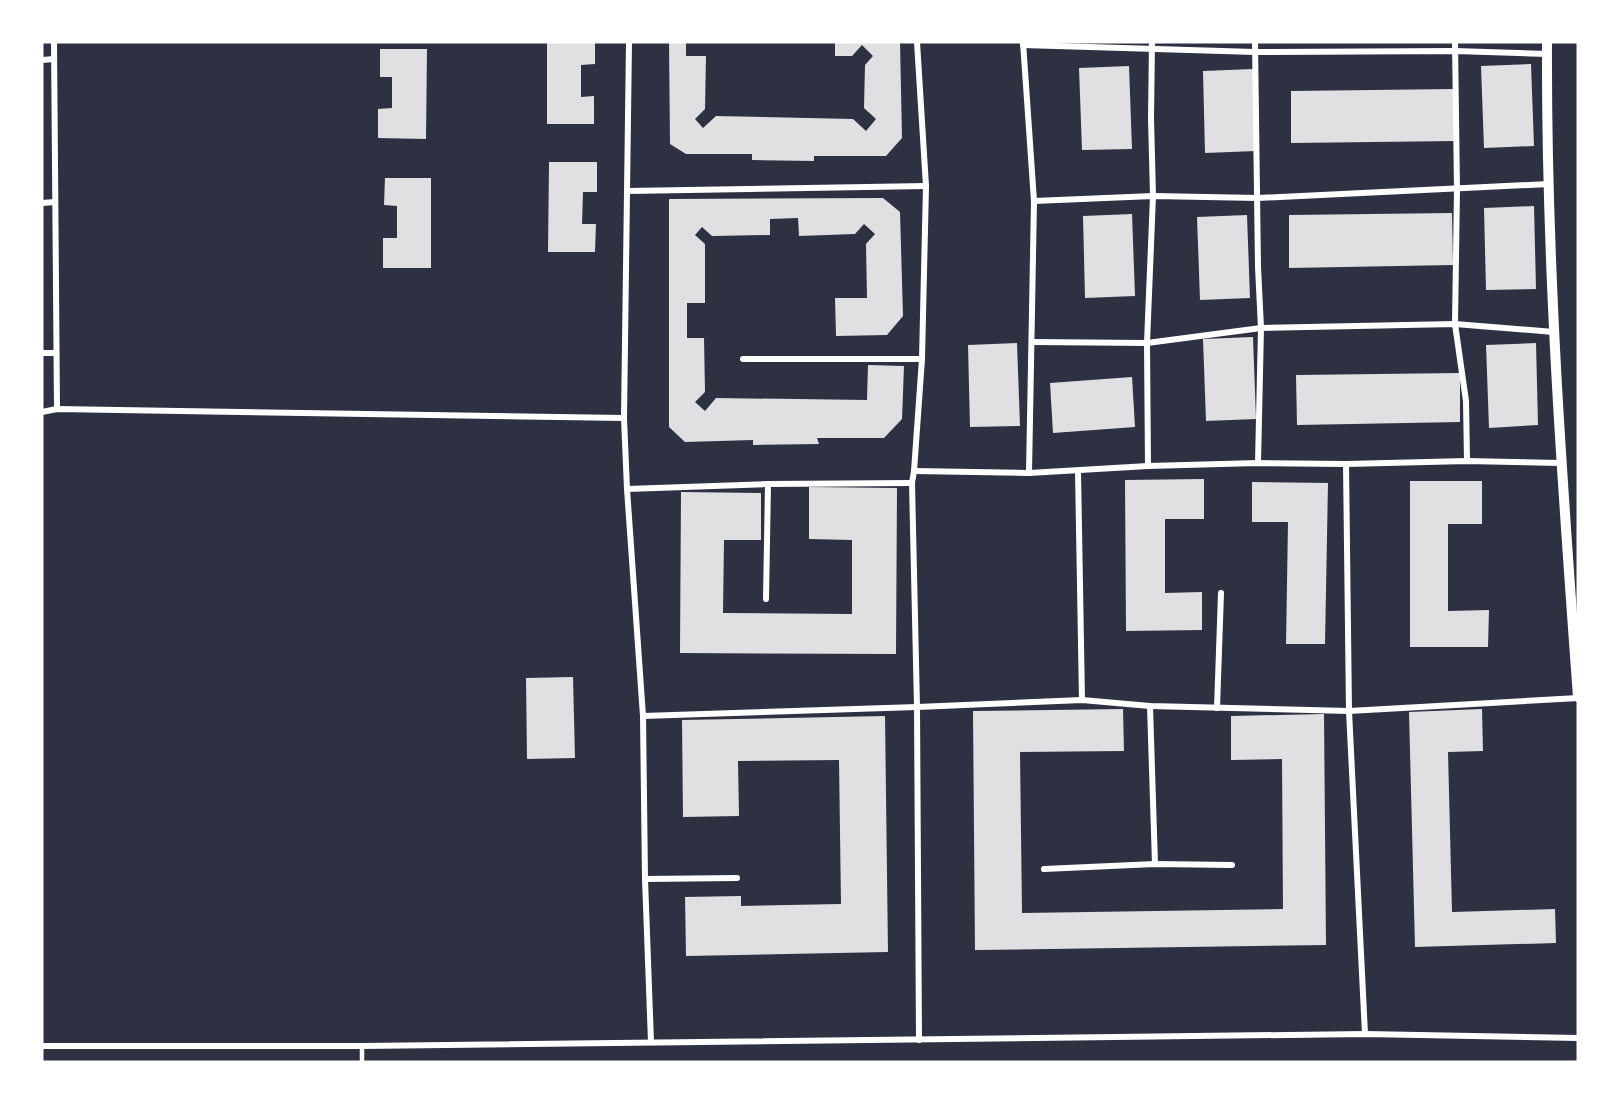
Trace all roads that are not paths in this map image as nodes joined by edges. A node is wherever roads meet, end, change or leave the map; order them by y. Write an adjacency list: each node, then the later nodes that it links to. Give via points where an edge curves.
1 (54, 42): 12 (street)
2 (629, 42): 17 (street)
3 (916, 42): 15 (street)
4 (1255, 42): 10 (street)
5 (1455, 42): 9 (street)
6 (1547, 42): 11 (street)
7 (1023, 43): 8 (street); 20 (street)
8 (1152, 45): 10 (street); 18 (street)
9 (1455, 51): 10 (street); 11 (street); 16 (street)
10 (1255, 52): 19 (street)
11 (1547, 54): 14 (street)
12 (54, 59): 13 (street); 21 (street)
13 (42, 60)
14 (1549, 184): 16 (street); 25 (street)
15 (926, 186): 17 (street); 31 (street)
16 (1457, 189): 19 (street); 23 (street)
17 (627, 191): 34 (street)
18 (1153, 196): 19 (street); 20 (street); 27 (street)
19 (1258, 198): 24 (street)
20 (1034, 201): 26 (street)
21 (56, 202): 22 (street); 28 (street)
22 (42, 203)
23 (1455, 324): 24 (street); 25 (street); 35 (street, via 1466,401)
24 (1261, 328): 27 (street); 36 (street)
25 (1554, 332): 37 (street)
26 (1032, 342): 27 (street); 42 (street)
27 (1148, 343): 39 (street)
28 (56, 352): 29 (street); 32 (street)
29 (42, 353)
30 (743, 358): 31 (street)
31 (922, 359): 40 (street)
32 (57, 409): 33 (street); 34 (street)
33 (42, 412)
34 (624, 418): 45 (street)
35 (1467, 461): 37 (street); 38 (street)
36 (1258, 463): 38 (street); 39 (street)
37 (1561, 463): 48 (street)
38 (1346, 464): 53 (street)
39 (1148, 466): 41 (street)
40 (914, 471): 42 (street); 43 (street)
41 (1078, 471): 42 (street); 49 (street)
42 (1029, 473)
43 (912, 483): 44 (street); 51 (street)
44 (768, 484): 45 (street); 47 (street)
45 (627, 489): 54 (street)
46 (1221, 593): 52 (street)
47 (766, 599)
48 (1578, 698): 53 (street)
49 (1082, 700): 50 (street); 51 (street)
50 (1150, 706): 52 (street); 55 (street)
51 (918, 707): 54 (street); 62 (street)
52 (1217, 708): 53 (street)
53 (1349, 711): 60 (street)
54 (643, 716): 59 (street)
55 (1155, 864): 56 (street); 57 (street)
56 (1232, 865)
57 (1044, 869)
58 (737, 878): 59 (street)
59 (645, 879): 63 (street)
60 (1365, 1034): 61 (street); 62 (street)
61 (1578, 1038)
62 (919, 1040): 63 (street)
63 (651, 1042): 65 (street)
64 (42, 1046): 65 (street)
65 (362, 1046): 66 (lane)
66 (362, 1062)

